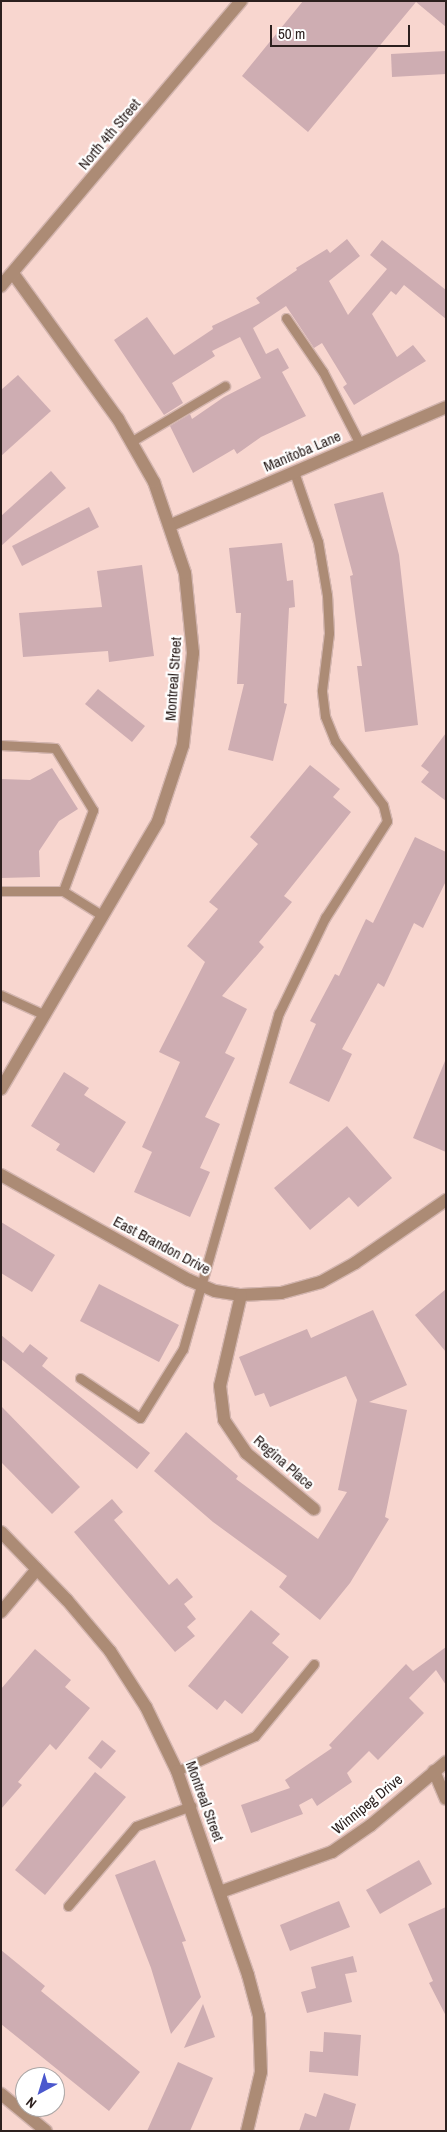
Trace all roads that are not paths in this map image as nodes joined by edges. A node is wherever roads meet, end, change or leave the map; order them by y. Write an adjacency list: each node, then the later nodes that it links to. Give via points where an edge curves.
1 (241, 1): 2 (street, North 4th Street)
2 (14, 275): 3 (street, North 4th Street); 7 (street, Montreal Street)
3 (1, 286)
4 (286, 318): 8 (lane, via 323,372)
5 (225, 386): 7 (lane)
6 (446, 408): 8 (street, Manitoba Lane)
7 (132, 441): 10 (street, Montreal Street, via 154,482)
8 (360, 444): 9 (street, Manitoba Lane)
9 (294, 472): 10 (street, Manitoba Lane); 20 (lane, via 318,542 326,595 329,633 322,690 325,716 335,741 383,805 387,820 325,918 279,1013 228,1182)
10 (171, 525): 14 (street, Montreal Street, via 185,573 193,626 192,679 182,745 158,820)
11 (1, 745): 13 (lane, via 55,748 92,810)
12 (1, 891): 13 (lane)
13 (63, 891): 14 (lane)
14 (104, 916): 16 (street, Montreal Street)
15 (1, 994): 16 (lane)
16 (45, 1015): 17 (street, Montreal Street)
17 (1, 1089)
18 (1, 1175): 20 (street, East Brandon Drive)
19 (446, 1200): 21 (street, East Brandon Drive, via 321,1282 282,1293)
20 (201, 1286): 21 (street, East Brandon Drive); 22 (lane, via 183,1349 140,1418)
21 (241, 1295): 23 (street, Regina Place, via 220,1386 224,1420 246,1453)
22 (80, 1378)
23 (314, 1509)
24 (1, 1532): 25 (street, Montreal Street)
25 (37, 1569): 26 (street); 29 (street, Montreal Street, via 90,1626 128,1678)
26 (1, 1612)
27 (314, 1664): 29 (lane, via 255,1736)
28 (446, 1762): 30 (street, Winnipeg Drive)
29 (177, 1771): 32 (street, Montreal Street)
30 (434, 1771): 31 (street); 33 (street, Winnipeg Drive, via 372,1825 332,1852)
31 (446, 1799)
32 (191, 1806): 33 (street, Montreal Street); 34 (lane, via 136,1826)
33 (220, 1892): 37 (street, Montreal Street, via 255,1996 261,2030 261,2072)
34 (68, 1906)
35 (1, 2094): 36 (street)
36 (46, 2131)
37 (247, 2131)

